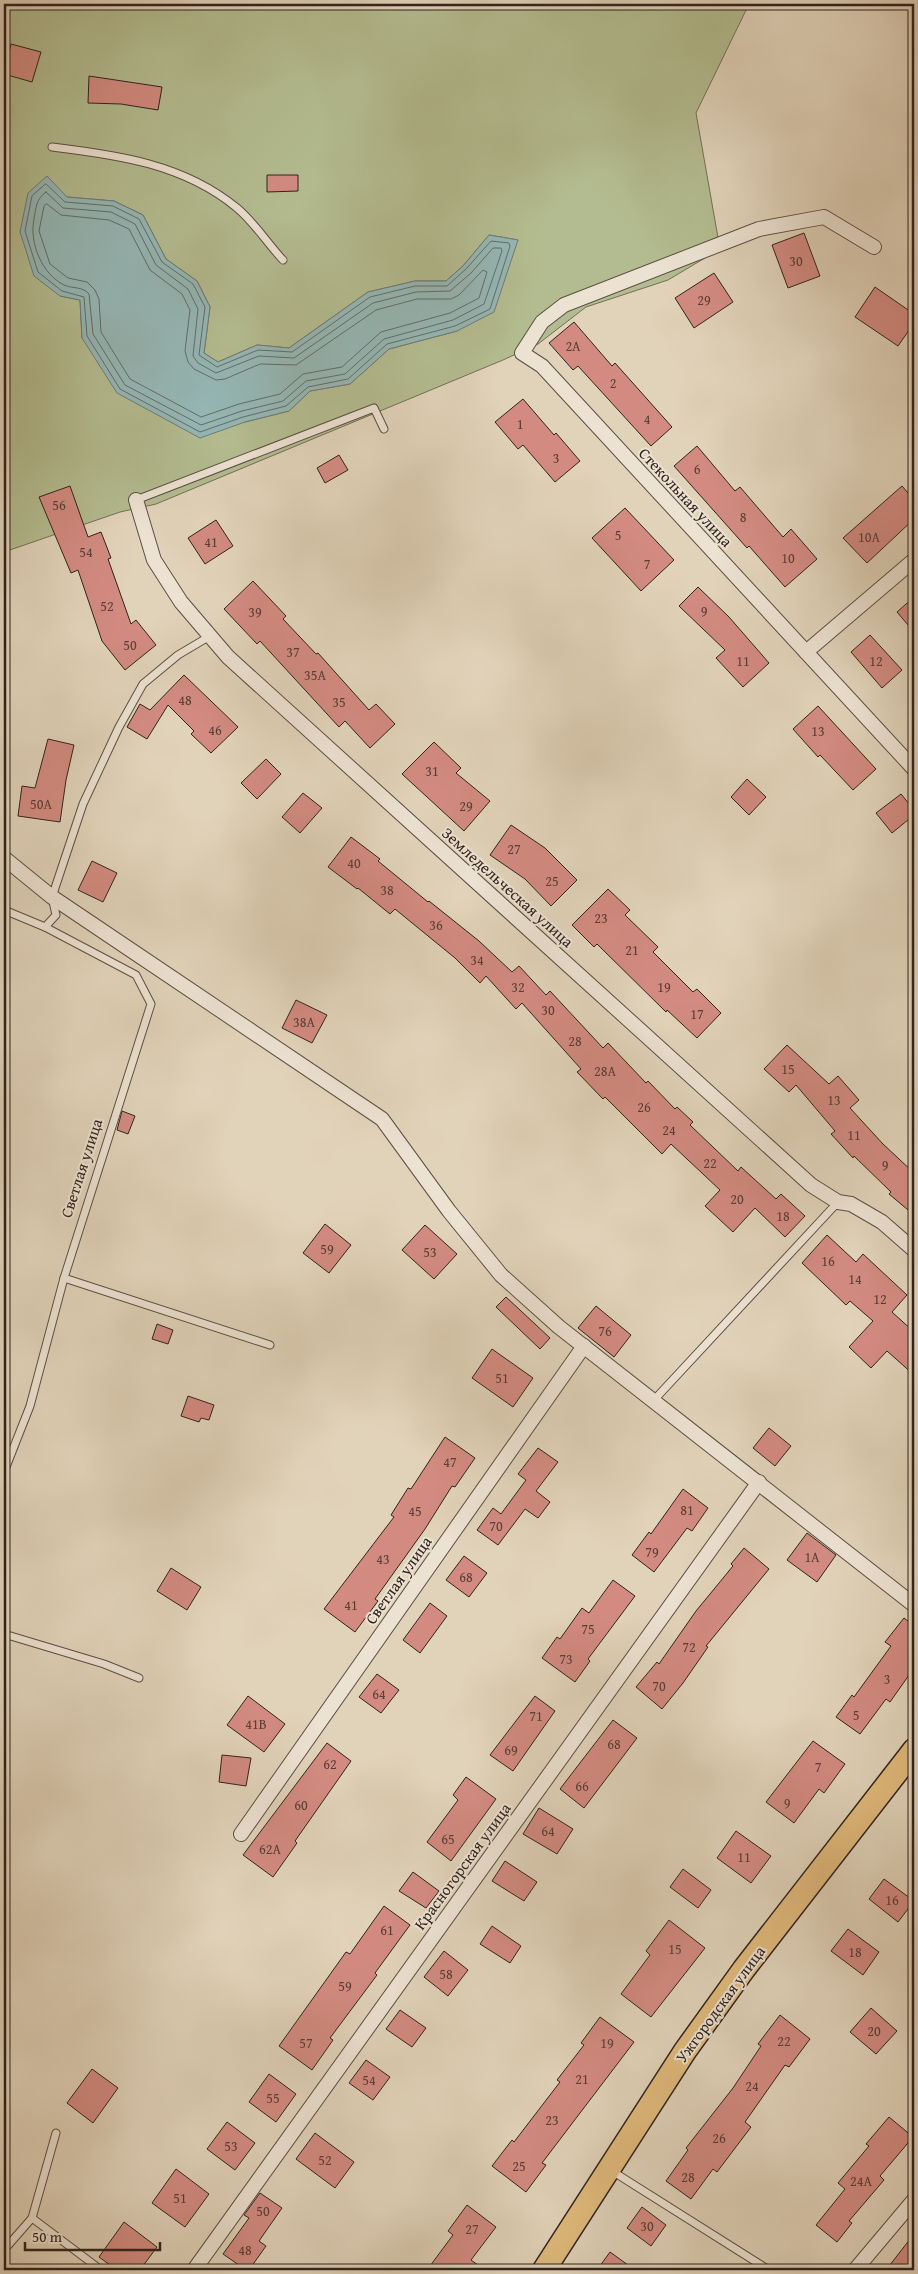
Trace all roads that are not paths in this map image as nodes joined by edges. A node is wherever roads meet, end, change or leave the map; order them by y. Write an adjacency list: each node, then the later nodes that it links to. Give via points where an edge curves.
1 (52, 147): 3 (lane, via 148,162 194,179 238,209)
2 (874, 247): 8 (street, Стекольная улица, via 824,217 759,229 564,305 542,322 522,353 542,366)
3 (283, 260)
4 (384, 429): 5 (lane, via 374,408)
5 (136, 500): 7 (street, Земледельческая улица, via 154,560 181,602)
6 (914, 560): 8 (street)
7 (210, 636): 11 (lane, via 178,655 143,684 119,727 84,804); 14 (street, Земледельческая улица, via 228,657 796,1172)
8 (806, 652): 9 (street, Стекольная улица)
9 (914, 769)
10 (4, 858): 11 (street)
11 (52, 897): 13 (lane, via 56,915); 18 (street, via 382,1120 501,1275)
12 (4, 910): 13 (lane, Светлая улица)
13 (45, 928): 16 (lane, Светлая улица, via 136,975 151,1004)
14 (838, 1202): 15 (street, Земледельческая улица, via 859,1208); 19 (lane)
15 (912, 1243)
16 (64, 1278): 17 (lane); 20 (lane, Светлая улица, via 30,1406)
17 (270, 1345)
18 (584, 1346): 19 (street); 26 (street, Светлая улица)
19 (654, 1400): 21 (street)
20 (4, 1472)
21 (758, 1482): 22 (street); 33 (street, Красногорская улица)
22 (914, 1604)
23 (4, 1634): 24 (lane)
24 (139, 1678)
25 (914, 1750): 28 (main road, Ужгородская улица, via 744,1969)
26 (242, 1834)
27 (56, 2133): 30 (lane)
28 (608, 2168): 34 (main road, Ужгородская улица); 35 (lane)
29 (914, 2200): 36 (street)
30 (32, 2218): 31 (lane); 32 (lane)
31 (4, 2250)
32 (101, 2270)
33 (194, 2270)
34 (544, 2270)
35 (769, 2270)
36 (855, 2270)

